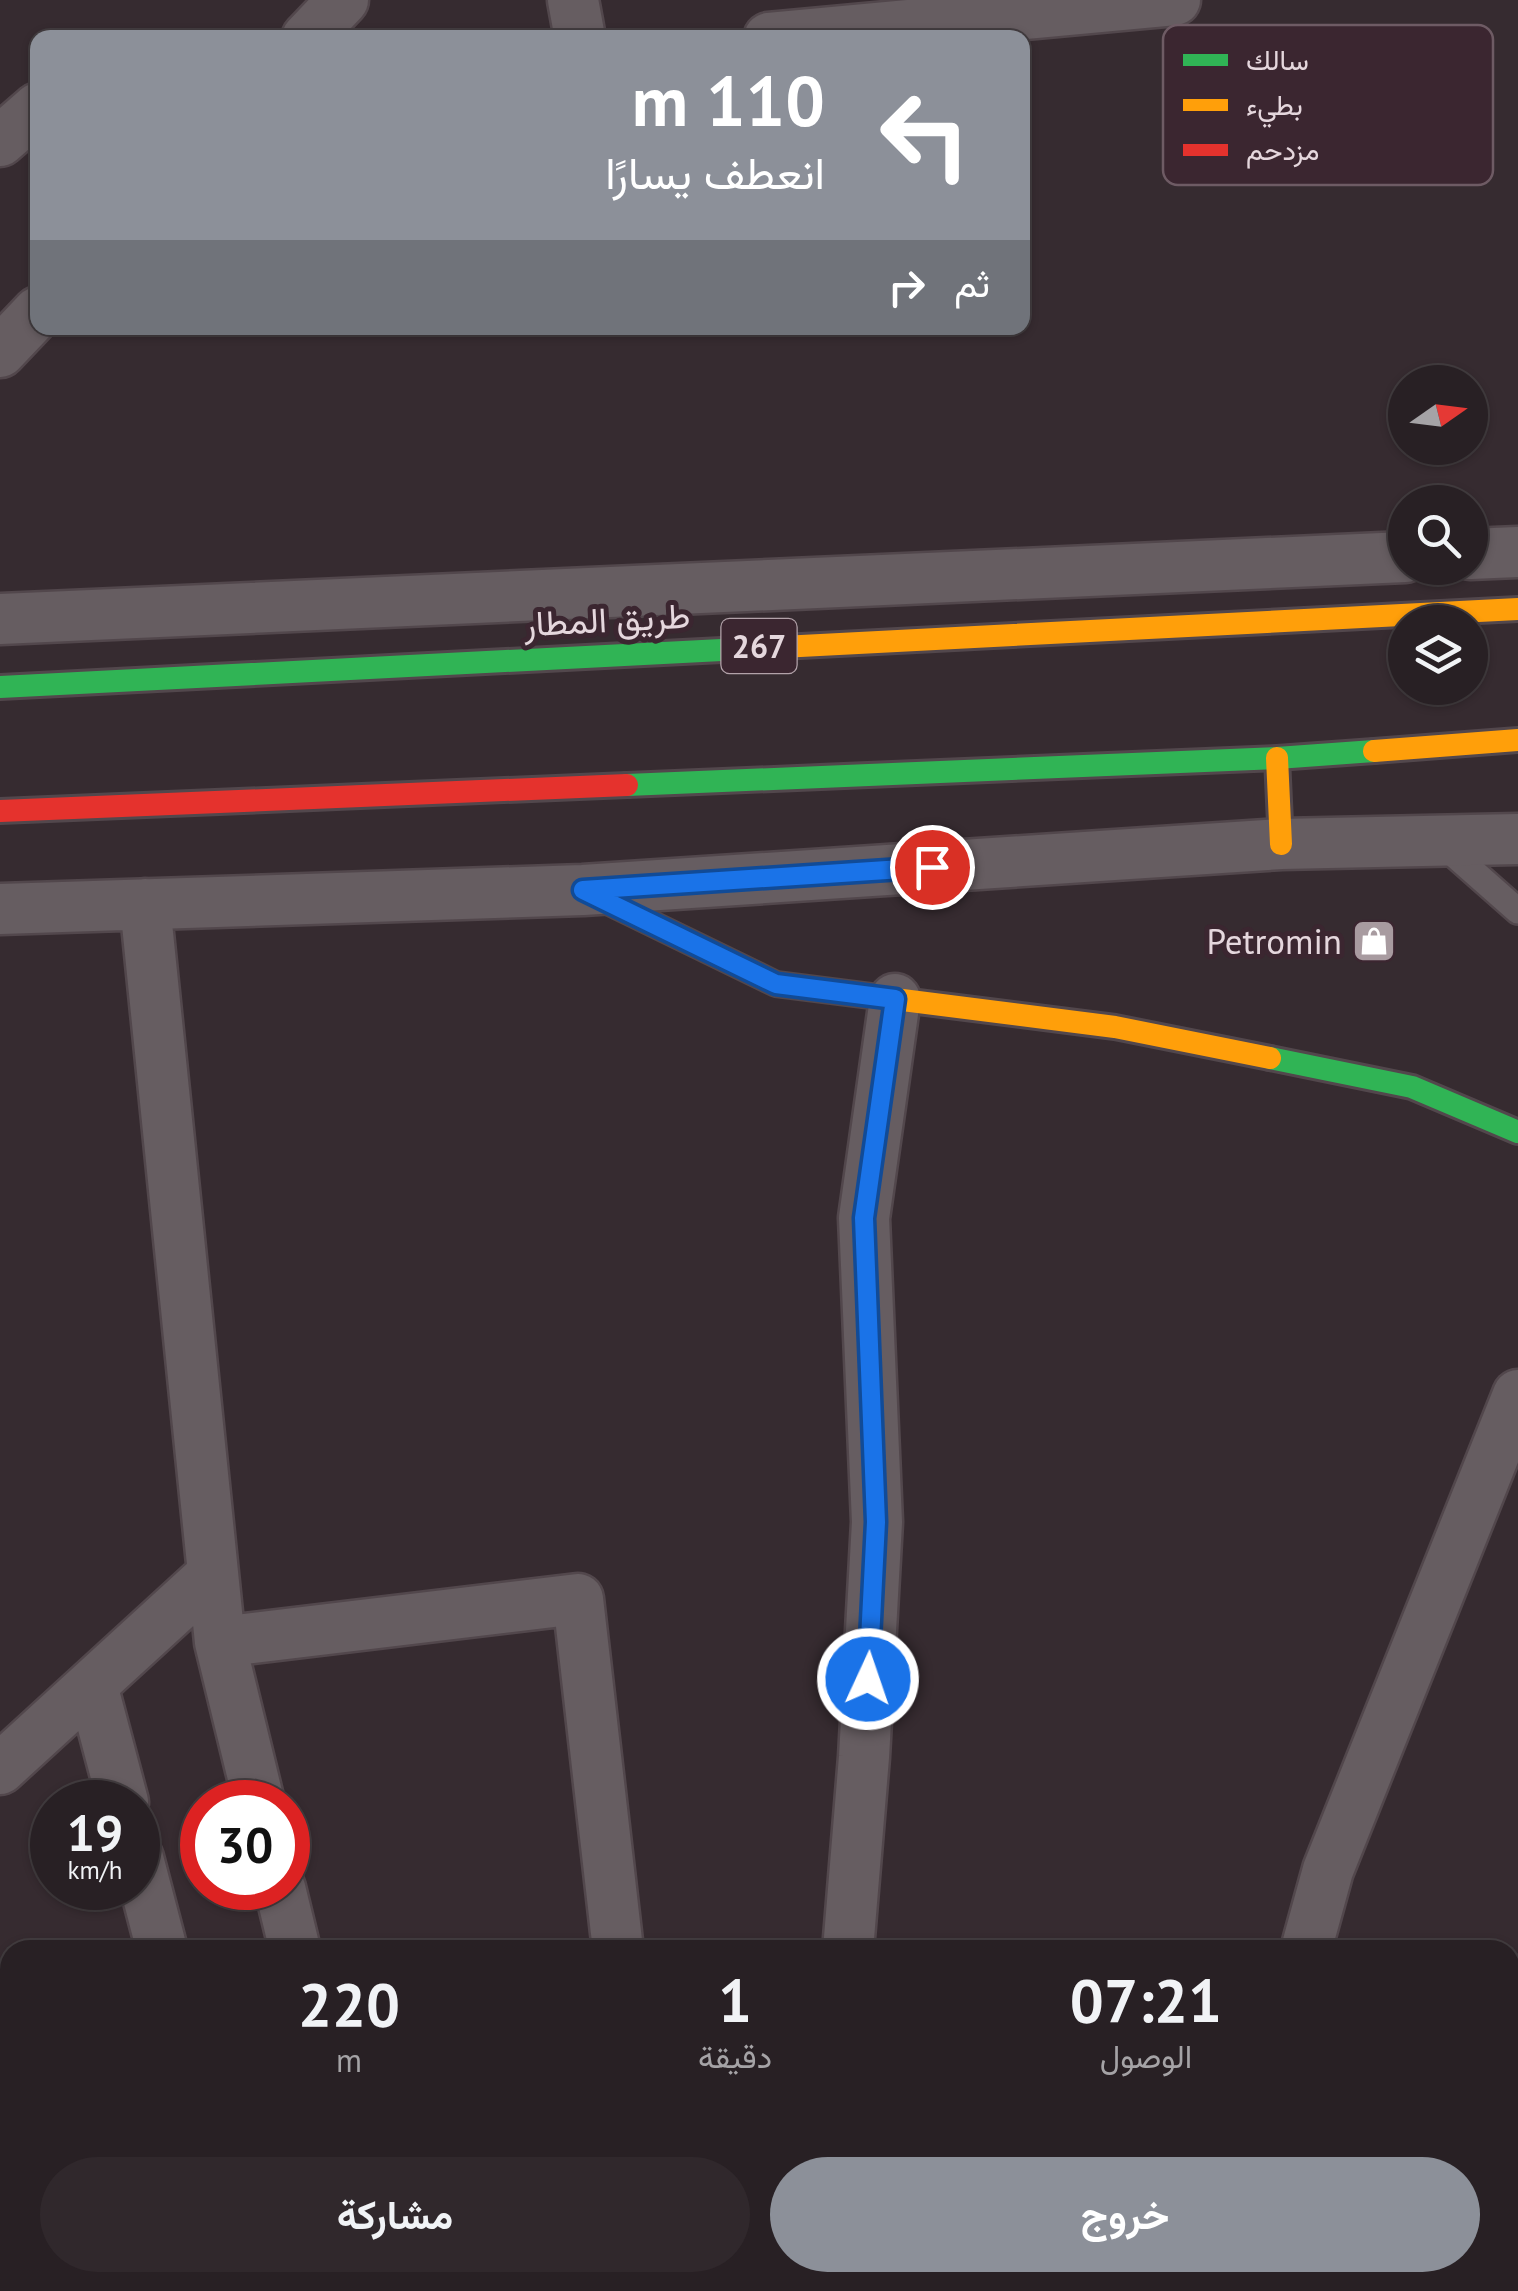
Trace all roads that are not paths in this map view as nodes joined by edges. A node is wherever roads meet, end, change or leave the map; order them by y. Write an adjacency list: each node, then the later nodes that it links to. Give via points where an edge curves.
1 (344, 0): 4 (street)
2 (573, 0): 5 (street)
3 (1175, 0): 6 (street)
4 (315, 30)
5 (579, 30)
6 (854, 30)
7 (30, 115): 8 (street)
8 (0, 141)
9 (30, 320): 10 (street)
10 (0, 352)
11 (1518, 552): 12 (street)
12 (1488, 553)
13 (1388, 558): 15 (street)
14 (1518, 609): 16 (main road, طريق المطار / 267)
15 (0, 619)
16 (0, 687)
17 (1518, 740): 18 (main road)
18 (1278, 758): 19 (main road); 22 (main road)
19 (0, 811)
20 (1518, 839): 21 (street)
21 (1438, 840): 22 (street); 26 (lane)
22 (1281, 844): 23 (street)
23 (583, 890): 24 (street); 27 (main road, via 776,984)
24 (146, 904): 25 (street); 30 (street)
25 (0, 909)
26 (1518, 911)
27 (895, 999): 28 (main road, via 1116,1027 1412,1087); 41 (street, via 864,1218 876,1522)
28 (1518, 1132)
29 (1518, 1396): 42 (street, via 1328,1870)
30 (213, 1574): 31 (street); 32 (street)
31 (220, 1642): 35 (street); 40 (street, via 578,1599)
32 (92, 1685): 33 (street); 34 (street)
33 (0, 1769)
34 (117, 1780)
35 (254, 1780)
36 (152, 1910): 38 (street)
37 (285, 1910): 39 (street)
38 (159, 1940)
39 (293, 1940)
40 (617, 1940)
41 (849, 1940)
42 (1309, 1940)

